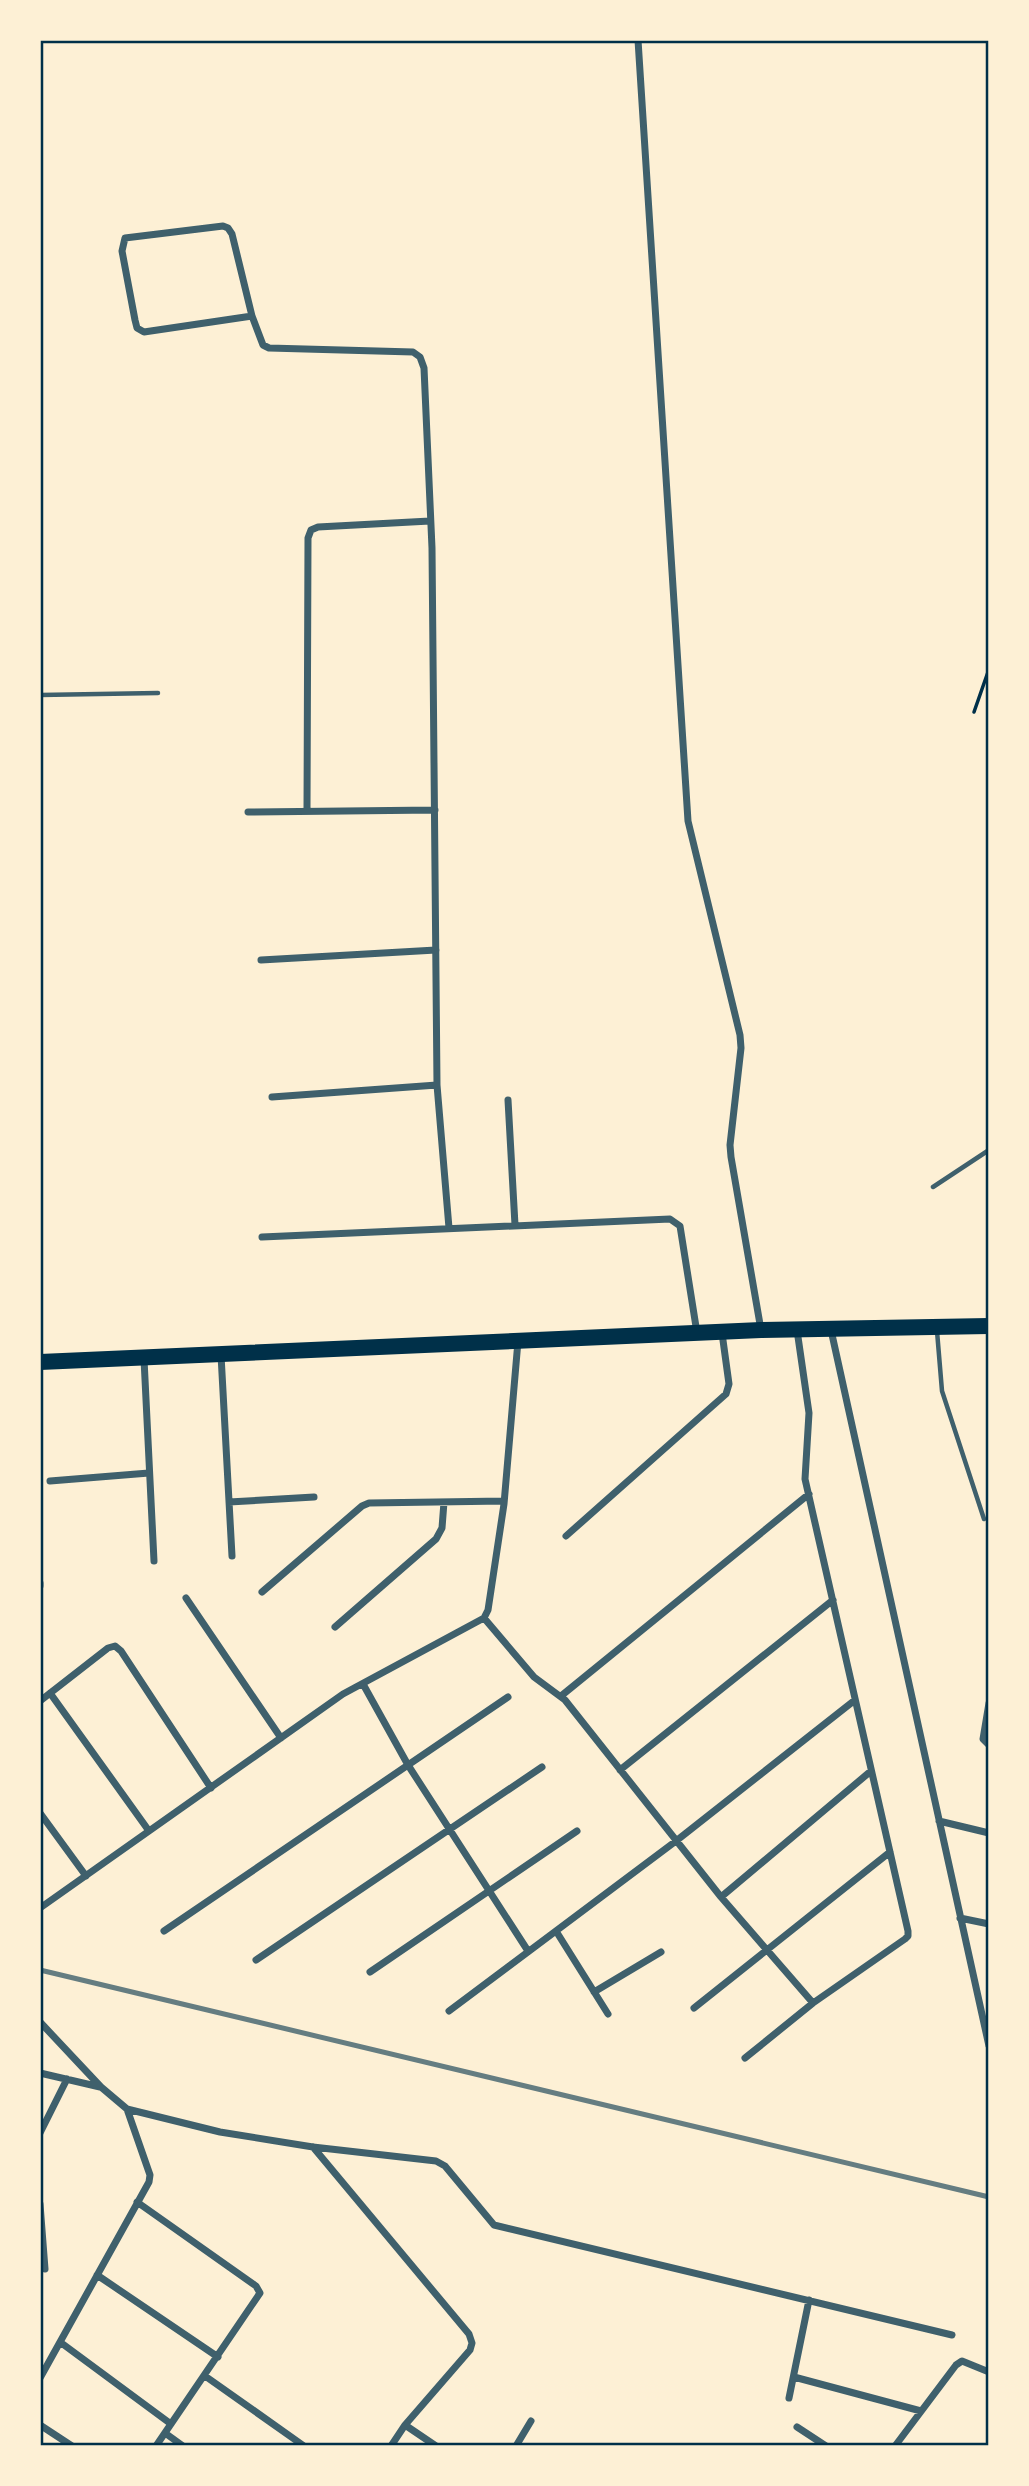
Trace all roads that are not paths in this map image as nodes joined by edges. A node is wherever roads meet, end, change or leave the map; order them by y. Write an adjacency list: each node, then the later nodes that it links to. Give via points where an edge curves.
1 (638, 40): 22 (street, via 688,821 740,1035 730,1145)
2 (252, 316): 2 (street, via 228,228 125,238 122,251 137,328 144,332); 3 (street, via 259,338 269,348 413,352 420,357)
3 (430, 521): 6 (street); 7 (street, via 311,530)
4 (158, 693): 5 (lane)
5 (40, 695)
6 (435, 810): 7 (street); 9 (street)
7 (307, 811): 8 (street)
8 (248, 812)
9 (436, 950): 10 (street); 11 (street)
10 (261, 960)
11 (438, 1085): 12 (street); 17 (street)
12 (272, 1097)
13 (508, 1100): 16 (street)
14 (989, 1150): 15 (lane)
15 (933, 1187)
16 (515, 1225): 17 (street); 25 (street, via 670,1219 680,1226)
17 (449, 1228): 18 (street)
18 (262, 1237)
19 (989, 1326): 20 (main road)
20 (936, 1327): 21 (main road); 37 (lane, via 942,1391)
21 (831, 1329): 23 (main road); 61 (street)
22 (761, 1330): 23 (main road); 24 (main road)
23 (797, 1330): 32 (street, via 808,1413 804,1472)
24 (722, 1332): 25 (main road); 38 (street, via 729,1384 726,1394)
25 (697, 1333): 26 (main road)
26 (518, 1341): 27 (main road); 34 (street)
27 (221, 1354): 28 (main road); 35 (street)
28 (144, 1357): 29 (main road); 30 (street)
29 (40, 1362)
30 (149, 1473): 31 (street); 40 (street)
31 (50, 1481)
32 (809, 1494): 43 (street); 48 (street)
33 (314, 1497): 35 (street)
34 (504, 1501): 36 (street); 44 (street)
35 (229, 1502): 39 (street)
36 (444, 1502): 41 (street, via 362,1506); 45 (street, via 442,1528 436,1539)
37 (984, 1519)
38 (566, 1536)
39 (232, 1556)
40 (154, 1561)
41 (262, 1592)
42 (186, 1598): 53 (street)
43 (832, 1600): 50 (street); 57 (street)
44 (484, 1618): 46 (street); 48 (street, via 534,1677)
45 (335, 1627)
46 (363, 1684): 53 (street); 55 (street)
47 (50, 1693): 51 (street); 59 (street, via 114,1646); 63 (street)
48 (561, 1696): 57 (street)
49 (508, 1697): 55 (street)
50 (855, 1700): 58 (street); 66 (street)
51 (40, 1701)
52 (989, 1703): 54 (street, via 983,1740)
53 (281, 1738): 59 (street)
54 (989, 1745)
55 (408, 1765): 62 (street); 74 (street)
56 (542, 1768): 62 (street)
57 (620, 1770): 66 (street)
58 (872, 1771): 67 (street); 70 (street)
59 (211, 1788): 63 (street)
60 (40, 1813): 68 (street)
61 (939, 1821): 65 (street); 72 (street)
62 (450, 1830): 69 (street); 79 (street)
63 (149, 1831): 68 (street)
64 (577, 1831): 69 (street)
65 (989, 1833)
66 (676, 1841): 70 (street); 75 (street)
67 (890, 1852): 76 (street); 82 (street, via 908,1936)
68 (86, 1875): 71 (street)
69 (489, 1891): 77 (street); 80 (street)
70 (721, 1897): 76 (street)
71 (40, 1908)
72 (960, 1917): 73 (street); 87 (street)
73 (989, 1924)
74 (164, 1931)
75 (556, 1931): 77 (street); 81 (street)
76 (766, 1950): 82 (street); 83 (street)
77 (528, 1951): 84 (street)
78 (661, 1952): 81 (street)
79 (256, 1961)
80 (370, 1972)
81 (594, 1992): 85 (street)
82 (813, 2003): 88 (street)
83 (694, 2008)
84 (449, 2011)
85 (608, 2014)
86 (40, 2022): 91 (street)
87 (989, 2046)
88 (745, 2058)
89 (40, 2073): 90 (street)
90 (66, 2079): 91 (street); 93 (street)
91 (101, 2087): 92 (street)
92 (127, 2109): 94 (street, via 220,2132); 95 (street, via 149,2168 149,2182)
93 (40, 2133)
94 (313, 2147): 99 (street, via 436,2161 494,2225); 112 (street, via 472,2343)
95 (137, 2202): 98 (street); 102 (street, via 260,2293)
96 (40, 2204): 97 (street)
97 (45, 2270)
98 (97, 2275): 101 (street); 102 (street)
99 (810, 2300): 100 (street); 105 (street)
100 (952, 2335)
101 (60, 2342): 106 (street); 111 (street)
102 (218, 2357): 104 (street)
103 (989, 2372): 108 (street, via 962,2361)
104 (205, 2376): 111 (street); 118 (street)
105 (794, 2377): 107 (street); 108 (street)
106 (40, 2378)
107 (789, 2398)
108 (921, 2411): 123 (street)
109 (531, 2421): 121 (street)
110 (40, 2424): 115 (street)
111 (171, 2424): 114 (street)
112 (405, 2426): 119 (street); 120 (street)
113 (797, 2427): 122 (street)
114 (165, 2433): 116 (street); 117 (street)
115 (72, 2446)
116 (156, 2446)
117 (183, 2446)
118 (304, 2446)
119 (391, 2446)
120 (436, 2446)
121 (516, 2446)
122 (827, 2446)
123 (895, 2446)

